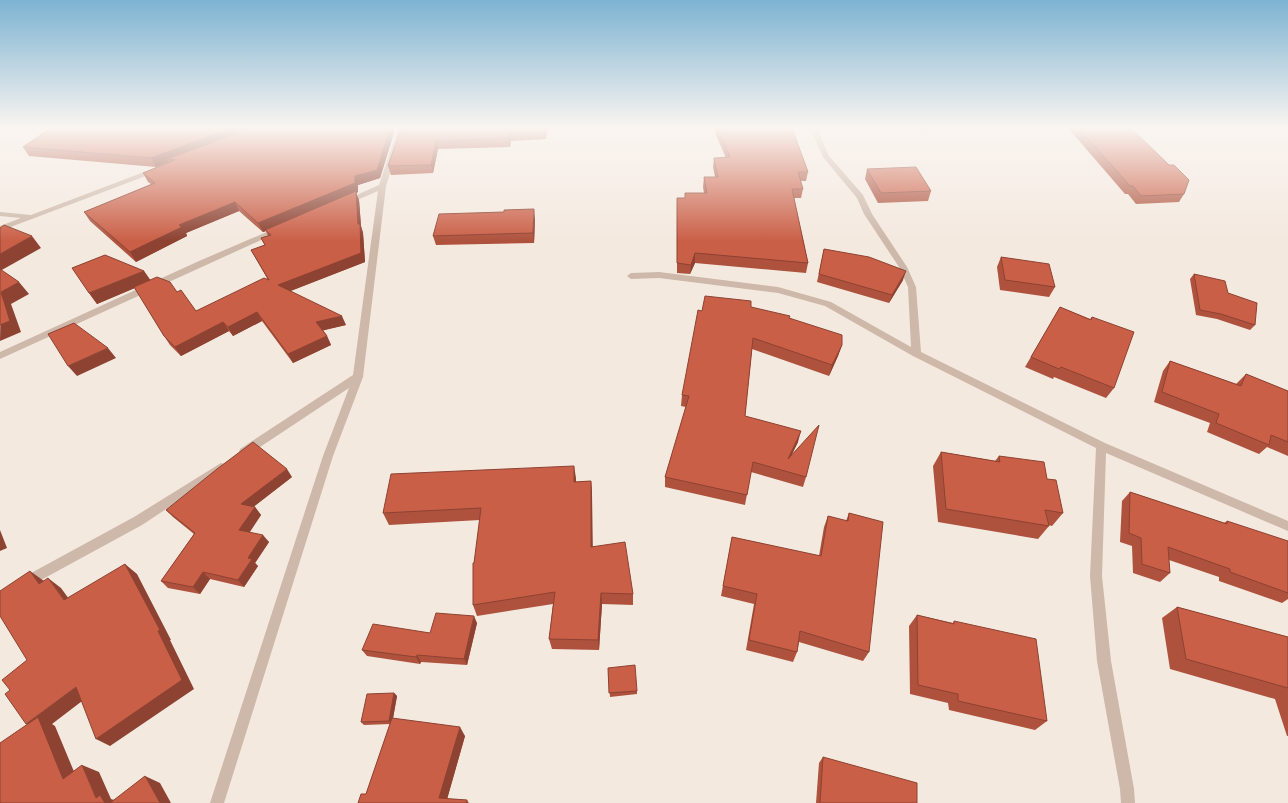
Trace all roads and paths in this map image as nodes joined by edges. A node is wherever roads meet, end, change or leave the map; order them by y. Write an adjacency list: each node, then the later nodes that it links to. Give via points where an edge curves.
1 (388, 165): 4 (street)
2 (833, 165): 11 (street, via 860,197 868,214 903,267 912,287)
3 (160, 169): 7 (street)
4 (382, 186): 5 (street); 13 (street)
5 (339, 205)
6 (0, 214): 7 (street)
7 (35, 217): 9 (street)
8 (288, 226): 12 (street)
9 (0, 229)
10 (631, 276): 11 (street, via 659,275 778,290 828,304)
11 (916, 354): 14 (street)
12 (0, 356)
13 (358, 377): 16 (street, via 138,521); 17 (street, via 328,456)
14 (1101, 446): 15 (street); 18 (street, via 1096,576 1104,662)
15 (1288, 526)
16 (14, 589)
17 (217, 803)
18 (1128, 803)

